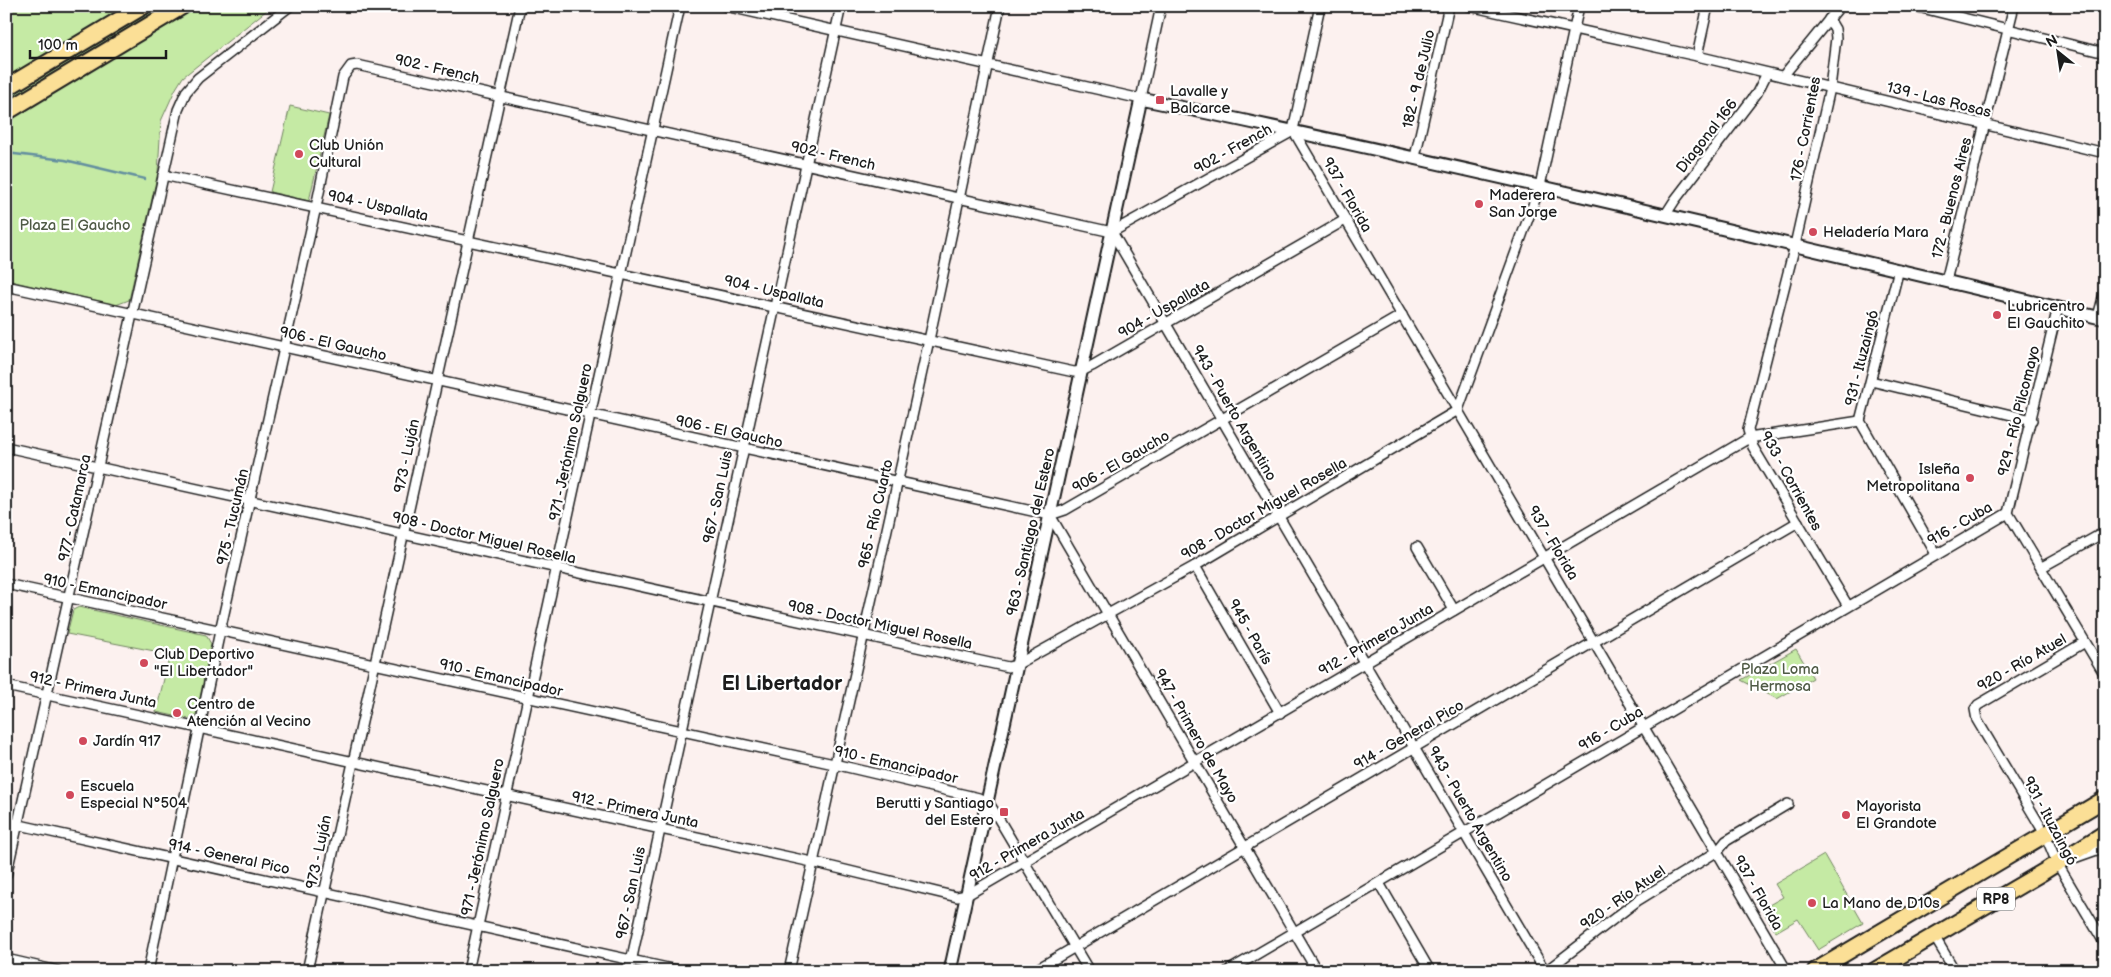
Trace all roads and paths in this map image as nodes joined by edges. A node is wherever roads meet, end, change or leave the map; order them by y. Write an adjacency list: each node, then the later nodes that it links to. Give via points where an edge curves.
1 (143, 6): 28 (highway)
2 (182, 6): 32 (highway)
3 (290, 6): 39 (street, 977 - Catamarca, via 198,78 186,92 178,110)
4 (520, 6): 30 (street, 973 - Luján)
5 (680, 6): 34 (street, 971 - Jerónimo Salguero)
6 (725, 6): 21 (street)
7 (841, 6): 21 (street, 967 - San Luis)
8 (1000, 6): 24 (street, 965 - Río Cuarto)
9 (1161, 6): 31 (street)
10 (1320, 6): 35 (street)
11 (1449, 6): 37 (street, 182 - 9 de Julio)
12 (1469, 6): 19 (street, 139 - Las Rosas)
13 (1579, 6): 19 (street)
14 (1708, 6): 23 (street)
15 (1839, 6): 18 (street)
16 (1914, 6): 20 (street)
17 (2014, 6): 20 (street, 172 - Buenos Aires)
18 (1829, 19): 27 (street); 29 (street, 176 - Corrientes, via 1836,38)
19 (1574, 28): 23 (street, 139 - Las Rosas); 40 (street)
20 (2009, 29): 22 (street); 33 (street, 172 - Buenos Aires)
21 (836, 30): 24 (street); 38 (street, 967 - San Luis)
22 (2105, 54)
23 (1697, 56): 26 (street, 139 - Las Rosas)
24 (988, 64): 31 (street); 41 (street, 965 - Río Cuarto)
25 (346, 70): 30 (street, 902 - French, via 357,65); 42 (street, 975 - Tucumán)
26 (1767, 73): 27 (street, 139 - Las Rosas); 43 (street, Diagonal 166, via 1756,94)
27 (1783, 76): 29 (street, 139 - Las Rosas)
28 (6, 88)
29 (1830, 88): 33 (street, 139 - Las Rosas); 47 (street, 176 - Corrientes)
30 (500, 97): 34 (street, 902 - French); 46 (street, 973 - Luján)
31 (1141, 99): 35 (street); 45 (street, 963 - Santiago del Estero)
32 (6, 112)
33 (1984, 126): 36 (street, 139 - Las Rosas); 50 (street, 172 - Buenos Aires)
34 (652, 130): 38 (street, 902 - French); 49 (street, 971 - Jerónimo Salguero)
35 (1293, 130): 37 (street); 44 (street, 937 - Florida); 45 (street, 902 - French)
36 (2105, 153)
37 (1415, 157): 40 (street)
38 (807, 163): 41 (street, 902 - French); 53 (street, 967 - San Luis)
39 (163, 175): 42 (street, 904 - Uspallata); 55 (street, 977 - Catamarca)
40 (1540, 186): 43 (street); 64 (street)
41 (958, 199): 45 (street, 902 - French); 59 (street, 965 - Río Cuarto)
42 (316, 207): 46 (street, 904 - Uspallata); 60 (street, 975 - Tucumán)
43 (1666, 214): 47 (street)
44 (1345, 220): 56 (street, 937 - Florida); 58 (street, 904 - Uspallata)
45 (1112, 232): 58 (street, 943 - Puerto Argentino); 61 (street, 963 - Santiago del Estero)
46 (468, 239): 49 (street, 904 - Uspallata); 62 (street, 973 - Luján)
47 (1795, 245): 48 (street); 69 (street, 933 - Corrientes)
48 (1899, 269): 50 (street); 63 (street, 931 - Ituzaingó)
49 (622, 274): 53 (street, 904 - Uspallata); 65 (street, 971 - Jerónimo Salguero)
50 (1946, 281): 54 (street)
51 (6, 286): 55 (street, 906 - El Gaucho)
52 (2105, 290): 57 (street)
53 (774, 307): 59 (street, 904 - Uspallata); 71 (street, 967 - San Luis)
54 (2058, 307): 57 (street); 67 (street, 929 - Río Pilcomayo)
55 (133, 314): 60 (street, 906 - El Gaucho); 72 (street, 977 - Catamarca)
56 (1402, 315): 64 (street, 937 - Florida); 66 (street, 906 - El Gaucho)
57 (2101, 318)
58 (1166, 324): 61 (street, 904 - Uspallata); 66 (street, 943 - Puerto Argentino)
59 (929, 340): 61 (street, 904 - Uspallata, via 1068,371); 73 (street, 965 - Río Cuarto)
60 (284, 347): 62 (street, 906 - El Gaucho); 74 (street, 975 - Tucumán)
61 (1082, 371): 76 (street, 963 - Santiago del Estero)
62 (438, 381): 65 (street, 906 - El Gaucho); 80 (street, 973 - Luján)
63 (1871, 381): 67 (street); 68 (street, 931 - Ituzaingó)
64 (1458, 410): 77 (street, 908 - Doctor Miguel Rosella); 83 (street, 937 - Florida)
65 (591, 415): 71 (street, 906 - El Gaucho); 86 (street, 971 - Jerónimo Salguero)
66 (1222, 420): 76 (street, 906 - El Gaucho, via 1065,510); 77 (street, 943 - Puerto Argentino)
67 (2032, 420): 75 (street, 929 - Río Pilcomayo)
68 (1860, 421): 69 (street, 912 - Primera Junta); 82 (street, 931 - Ituzaingó)
69 (1749, 434): 78 (street, 933 - Corrientes); 83 (street, 912 - Primera Junta)
70 (6, 447): 72 (street, 908 - Doctor Miguel Rosella)
71 (743, 449): 73 (street, 906 - El Gaucho); 89 (street, 967 - San Luis)
72 (98, 468): 74 (street, 908 - Doctor Miguel Rosella); 88 (street, 977 - Catamarca)
73 (897, 483): 76 (street, 906 - El Gaucho); 94 (street, 965 - Río Cuarto)
74 (251, 502): 80 (street, 908 - Doctor Miguel Rosella); 93 (street, 975 - Tucumán)
75 (2008, 512): 82 (street, 916 - Cuba); 85 (street)
76 (1050, 515): 92 (street, 947 - Primero de Mayo); 99 (street, 963 - Santiago del Estero)
77 (1278, 516): 84 (street, 908 - Doctor Miguel Rosella); 97 (street, 943 - Puerto Argentino)
78 (1798, 522): 90 (street, 933 - Corrientes); 95 (street, 914 - General Pico)
79 (2105, 532): 85 (street)
80 (404, 534): 86 (street, 908 - Doctor Miguel Rosella); 98 (street, 973 - Luján)
81 (1417, 547): 91 (street)
82 (1936, 554): 90 (street, 916 - Cuba)
83 (1546, 557): 91 (street, 912 - Primera Junta); 95 (street, 937 - Florida)
84 (1195, 566): 92 (street, 908 - Doctor Miguel Rosella); 105 (street, 945 - París)
85 (2042, 567): 96 (street)
86 (558, 569): 89 (street, 908 - Doctor Miguel Rosella); 103 (street, 971 - Jerónimo Salguero)
87 (6, 584): 88 (street, 910 - Emancipador)
88 (69, 598): 93 (street, 910 - Emancipador); 102 (street, 977 - Catamarca)
89 (710, 603): 94 (street, 908 - Doctor Miguel Rosella); 108 (street, 967 - San Luis)
90 (1848, 606): 106 (street, 916 - Cuba)
91 (1454, 610): 97 (street, 912 - Primera Junta)
92 (1109, 616): 99 (street, 908 - Doctor Miguel Rosella); 111 (street, 947 - Primero de Mayo)
93 (220, 631): 98 (street, 910 - Emancipador); 107 (street, 975 - Tucumán)
94 (863, 635): 99 (street, 908 - Doctor Miguel Rosella, via 1008,667); 112 (street, 965 - Río Cuarto)
95 (1595, 641): 106 (street, 937 - Florida); 109 (street, 914 - General Pico)
96 (2085, 642): 100 (street); 104 (street, 920 - Río Atuel)
97 (1365, 662): 105 (street, 912 - Primera Junta); 109 (street, 943 - Puerto Argentino)
98 (374, 664): 103 (street, 910 - Emancipador); 110 (street, 973 - Luján)
99 (1016, 665): 115 (street, 963 - Santiago del Estero)
100 (2105, 675)
101 (6, 686): 102 (street, 912 - Primera Junta)
102 (48, 695): 107 (street, 912 - Primera Junta); 118 (street, 977 - Catamarca)
103 (528, 699): 108 (street, 910 - Emancipador); 113 (street, 971 - Jerónimo Salguero)
104 (1975, 709): 122 (street, 931 - Ituzaingó, via 1977,720)
105 (1280, 713): 111 (street, 912 - Primera Junta)
106 (1644, 725): 120 (street, 916 - Cuba); 125 (street, 937 - Florida)
107 (200, 727): 110 (street, 912 - Primera Junta); 126 (street, 975 - Tucumán)
108 (680, 732): 112 (street, 910 - Emancipador); 119 (street, 967 - San Luis)
109 (1415, 748): 120 (street, 943 - Puerto Argentino); 123 (street, 914 - General Pico)
110 (352, 761): 113 (street, 912 - Primera Junta); 132 (street, 973 - Luján)
111 (1195, 763): 123 (street, 947 - Primero de Mayo); 128 (street, 912 - Primera Junta)
112 (834, 764): 115 (street, 910 - Emancipador); 127 (street, 965 - Río Cuarto)
113 (505, 796): 119 (street, 912 - Primera Junta); 134 (street, 971 - Jerónimo Salguero)
114 (2104, 799): 122 (main road, via 2088,815)
115 (988, 802): 128 (street); 133 (street, 963 - Santiago del Estero)
116 (1788, 804): 125 (street, 920 - Río Atuel, via 1726,841)
117 (6, 822): 118 (street, 914 - General Pico)
118 (17, 824): 126 (street, 914 - General Pico); 130 (street, 977 - Catamarca)
119 (659, 829): 127 (street, 912 - Primera Junta); 140 (street, 967 - San Luis)
120 (1464, 832): 131 (street, 916 - Cuba); 154 (street, 943 - Puerto Argentino)
121 (2105, 833): 129 (main road, RP8)
122 (2046, 837): 129 (street, 931 - Ituzaingó); 156 (main road, RP8)
123 (1245, 846): 135 (street, 947 - Primero de Mayo); 138 (street, 914 - General Pico)
124 (2105, 847): 129 (street)
125 (1718, 851): 154 (street, 920 - Río Atuel, via 1630,906); 155 (street, 937 - Florida)
126 (173, 860): 132 (street, 914 - General Pico); 142 (street, 975 - Tucumán)
127 (812, 862): 133 (street, 912 - Primera Junta, via 957,897); 147 (street, 965 - Río Cuarto)
128 (1024, 862): 133 (street, 912 - Primera Junta); 138 (street)
129 (2057, 863): 136 (main road, RP8); 137 (street, 931 - Ituzaingó)
130 (6, 876)
131 (1379, 883): 135 (street, 916 - Cuba); 153 (street)
132 (324, 892): 134 (street, 914 - General Pico); 143 (street, 973 - Luján)
133 (967, 895): 148 (street, 963 - Santiago del Estero)
134 (477, 926): 140 (street, 914 - General Pico); 144 (street, 971 - Jerónimo Salguero)
135 (1294, 932): 151 (street, 916 - Cuba); 152 (street, 947 - Primero de Mayo)
136 (1934, 936): 157 (main road, RP8); 158 (street)
137 (2105, 944)
138 (1074, 947): 149 (street, 914 - General Pico); 150 (street)
139 (6, 960): 141 (street)
140 (631, 960): 145 (street, 967 - San Luis); 146 (street, 914 - General Pico)
141 (58, 971)
142 (148, 971)
143 (307, 971)
144 (468, 971)
145 (629, 971)
146 (681, 971)
147 (789, 971)
148 (950, 971)
149 (1034, 971)
150 (1089, 971)
151 (1228, 971)
152 (1317, 971)
153 (1430, 971)
154 (1545, 971)
155 (1788, 971)
156 (1815, 971)
157 (1874, 971)
158 (1955, 971)

